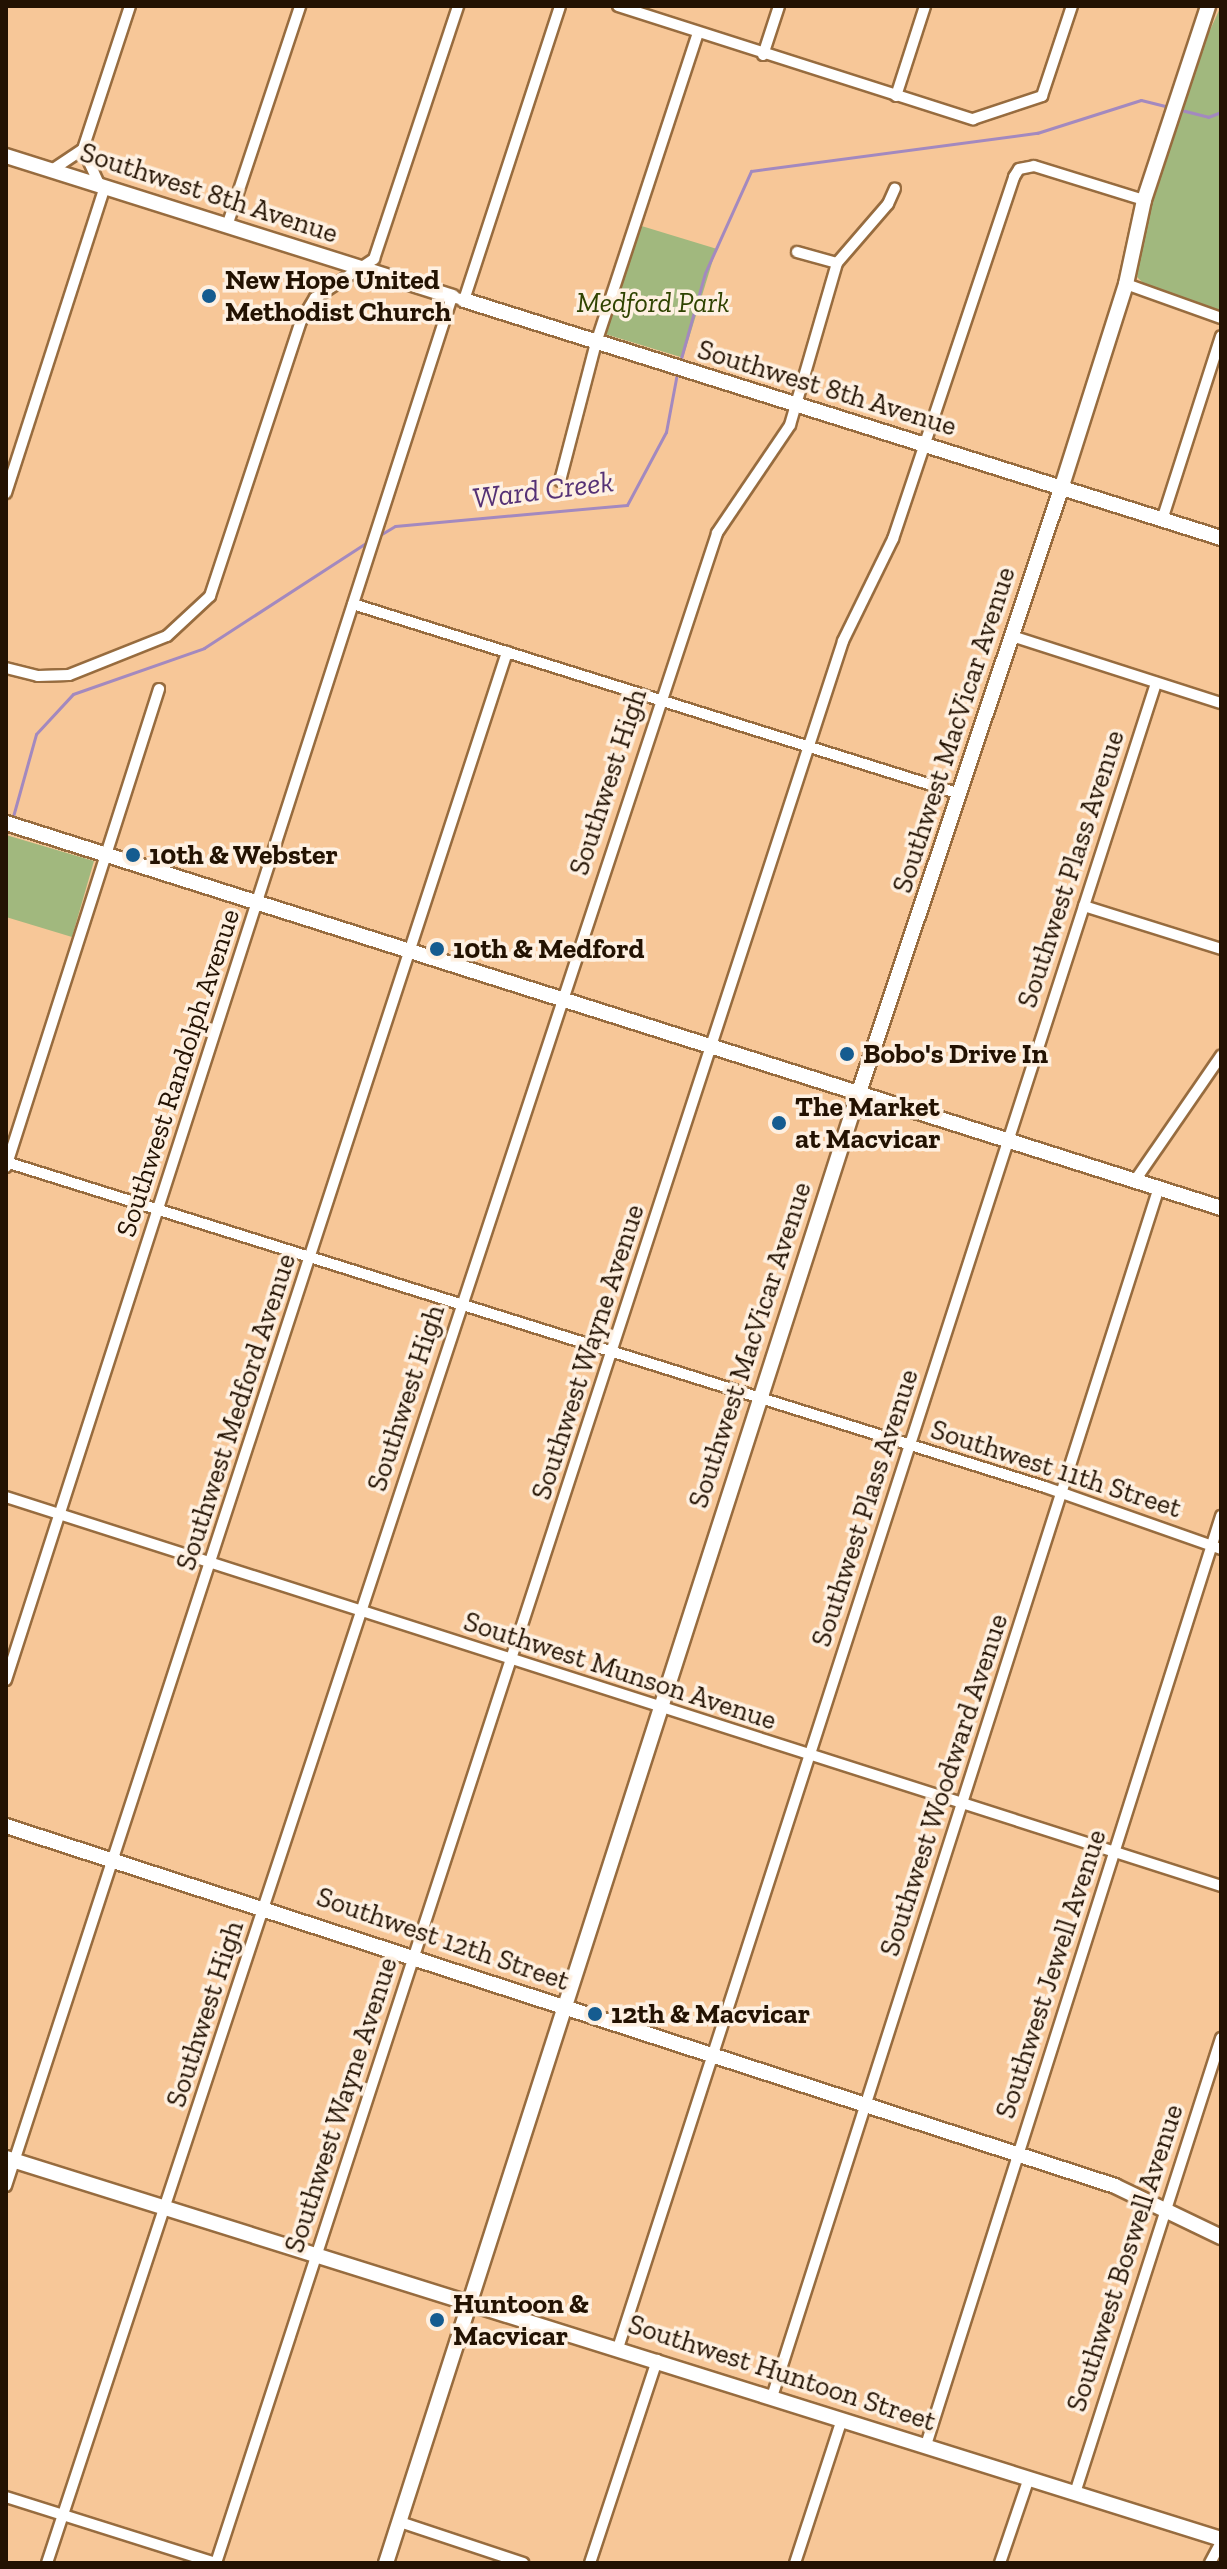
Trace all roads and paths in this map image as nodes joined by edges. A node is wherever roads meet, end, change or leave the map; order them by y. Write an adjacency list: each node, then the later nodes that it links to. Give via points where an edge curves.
1 (130, 6): 14 (street)
2 (300, 6): 20 (street)
3 (458, 6): 23 (street, via 374,259)
4 (560, 6): 25 (street, Southwest Randolph Avenue)
5 (618, 6): 10 (street)
6 (779, 6): 12 (street)
7 (925, 6): 13 (street)
8 (1072, 6): 13 (street, via 1042,96 970,119)
9 (1208, 6): 19 (street, Southwest MacVicar Avenue)
10 (632, 8): 11 (street)
11 (698, 32): 12 (street); 28 (street)
12 (763, 55): 13 (street)
13 (896, 96)
14 (83, 149): 16 (street); 17 (street)
15 (6, 156): 16 (street, Southwest 8th Avenue)
16 (52, 170): 17 (street, Southwest 8th Avenue)
17 (102, 187): 20 (street, Southwest 8th Avenue); 33 (street)
18 (895, 188): 22 (street, via 888,204)
19 (1144, 200): 24 (street, Southwest MacVicar Avenue); 30 (street, Southwest Wayne Avenue, via 1025,167 1014,177)
20 (227, 226): 23 (street, Southwest 8th Avenue)
21 (797, 252): 22 (street)
22 (837, 263): 29 (street, Southwest High)
23 (364, 269): 25 (street, Southwest 8th Avenue); 39 (street, via 315,298 307,309 217,581 182,627 69,675 38,676)
24 (1126, 284): 26 (street); 32 (street, Southwest MacVicar Avenue)
25 (458, 299): 28 (street, Southwest 8th Avenue); 36 (street, Southwest Randolph Avenue)
26 (1221, 318)
27 (1221, 336): 34 (street)
28 (596, 343): 29 (street, Southwest 8th Avenue); 31 (street)
29 (796, 405): 30 (street, Southwest 8th Avenue); 42 (street, Southwest High, via 782,440 734,501 717,533)
30 (924, 445): 32 (street, Southwest 8th Avenue); 44 (street, Southwest Wayne Avenue, via 889,547 843,641)
31 (560, 481)
32 (1061, 489): 34 (street, Southwest 8th Avenue); 37 (street, Southwest MacVicar Avenue)
33 (6, 493)
34 (1162, 520): 35 (street, Southwest 8th Avenue)
35 (1221, 538)
36 (353, 604): 38 (street); 48 (street, Southwest Randolph Avenue)
37 (1012, 636): 40 (street); 45 (street, Southwest MacVicar Avenue)
38 (507, 652): 42 (street); 51 (street, Southwest Medford Avenue)
39 (6, 668)
40 (1156, 683): 43 (street); 49 (street, Southwest Plass Avenue)
41 (159, 689): 47 (street)
42 (660, 700): 44 (street); 52 (street, Southwest High)
43 (1221, 703)
44 (808, 747): 45 (street); 53 (street, Southwest Wayne Avenue)
45 (960, 794): 55 (street, Southwest MacVicar Avenue)
46 (6, 823): 47 (street)
47 (105, 856): 48 (street); 57 (street)
48 (257, 903): 51 (street); 61 (street, Southwest Randolph Avenue)
49 (1084, 906): 50 (street); 56 (street, Southwest Plass Avenue)
50 (1221, 949)
51 (410, 951): 52 (street); 62 (street, Southwest Medford Avenue)
52 (561, 999): 53 (street); 63 (street, Southwest High)
53 (711, 1045): 55 (street); 64 (street, Southwest Wayne Avenue)
54 (1221, 1056): 58 (street)
55 (861, 1092): 56 (street); 65 (street, Southwest MacVicar Avenue)
56 (1009, 1139): 58 (street); 66 (street, Southwest Plass Avenue)
57 (7, 1164): 61 (street, Southwest 11th Street)
58 (1136, 1179): 59 (street)
59 (1159, 1187): 60 (street); 67 (street, Southwest Woodward Avenue)
60 (1221, 1208)
61 (160, 1210): 62 (street, Southwest 11th Street); 69 (street, Southwest Randolph Avenue)
62 (312, 1258): 63 (street, Southwest 11th Street); 72 (street, Southwest Medford Avenue)
63 (461, 1305): 64 (street, Southwest 11th Street); 73 (street, Southwest High)
64 (614, 1353): 65 (street, Southwest 11th Street); 74 (street, Southwest Wayne Avenue)
65 (760, 1398): 66 (street, Southwest 11th Street); 76 (street, Southwest MacVicar Avenue)
66 (910, 1445): 67 (street, Southwest 11th Street); 77 (street, Southwest Plass Avenue)
67 (1061, 1494): 71 (street, Southwest 11th Street); 78 (street, Southwest Woodward Avenue)
68 (6, 1497): 69 (street, Southwest Munson Avenue)
69 (60, 1515): 72 (street, Southwest Munson Avenue); 75 (street, Southwest Randolph Avenue)
70 (1221, 1516): 71 (street, Southwest Jewell Avenue)
71 (1217, 1548): 80 (street, Southwest Jewell Avenue)
72 (212, 1564): 73 (street, Southwest Munson Avenue); 81 (street, Southwest Medford Avenue)
73 (363, 1612): 74 (street, Southwest Munson Avenue); 83 (street, Southwest High)
74 (512, 1659): 76 (street, Southwest Munson Avenue); 84 (street, Southwest Wayne Avenue)
75 (6, 1680)
76 (660, 1710): 77 (street, Southwest Munson Avenue); 85 (street, Southwest MacVicar Avenue)
77 (810, 1757): 78 (street, Southwest Munson Avenue); 87 (street, Southwest Plass Avenue)
78 (963, 1806): 80 (street, Southwest Munson Avenue); 88 (street, Southwest Woodward Avenue)
79 (6, 1826): 81 (street, Southwest 12th Street)
80 (1115, 1853): 82 (street, Southwest Munson Avenue); 89 (street, Southwest Jewell Avenue)
81 (114, 1860): 83 (street, Southwest 12th Street); 90 (street, Southwest Medford Avenue)
82 (1221, 1886)
83 (266, 1907): 84 (street, Southwest 12th Street); 92 (street, Southwest High)
84 (416, 1956): 85 (street, Southwest 12th Street); 95 (street, Southwest Wayne Avenue)
85 (564, 2005): 87 (street, Southwest 12th Street); 96 (street, Southwest MacVicar Avenue)
86 (1221, 2038): 93 (street, Southwest Boswell Avenue)
87 (712, 2058): 88 (street, Southwest 12th Street); 97 (street, Southwest Plass Avenue)
88 (866, 2107): 89 (street, Southwest 12th Street); 99 (street, Southwest Woodward Avenue)
89 (1018, 2154): 93 (street, Southwest 12th Street, via 1115,2186); 101 (street, Southwest Jewell Avenue)
90 (10, 2159): 91 (street, Southwest Medford Avenue); 92 (street, Southwest Huntoon Street)
91 (6, 2186)
92 (167, 2208): 95 (street, Southwest Huntoon Street); 105 (street, Southwest High)
93 (1165, 2210): 94 (street, Southwest 12th Street); 103 (street, Southwest Boswell Avenue)
94 (1221, 2237)
95 (317, 2255): 96 (street, Southwest Huntoon Street); 109 (street, Southwest Wayne Avenue)
96 (471, 2303): 97 (street, Southwest Huntoon Street); 106 (street, Southwest MacVicar Avenue)
97 (618, 2348): 98 (street, Southwest Huntoon Street)
98 (657, 2360): 99 (street, Southwest Huntoon Street); 112 (street)
99 (772, 2397): 100 (street, Southwest Huntoon Street)
100 (842, 2419): 101 (street, Southwest Huntoon Street); 113 (street)
101 (926, 2445): 102 (street, Southwest Huntoon Street)
102 (1029, 2478): 103 (street, Southwest Huntoon Street); 114 (street)
103 (1075, 2493): 107 (street, Southwest Huntoon Street)
104 (6, 2497): 105 (street)
105 (63, 2515): 108 (street, Southwest High); 109 (street)
106 (400, 2522): 110 (street, Southwest MacVicar Avenue); 111 (street)
107 (1221, 2540): 115 (street)
108 (47, 2563)
109 (216, 2563)
110 (386, 2563)
111 (523, 2563)
112 (590, 2563)
113 (795, 2563)
114 (1000, 2563)
115 (1210, 2563)

